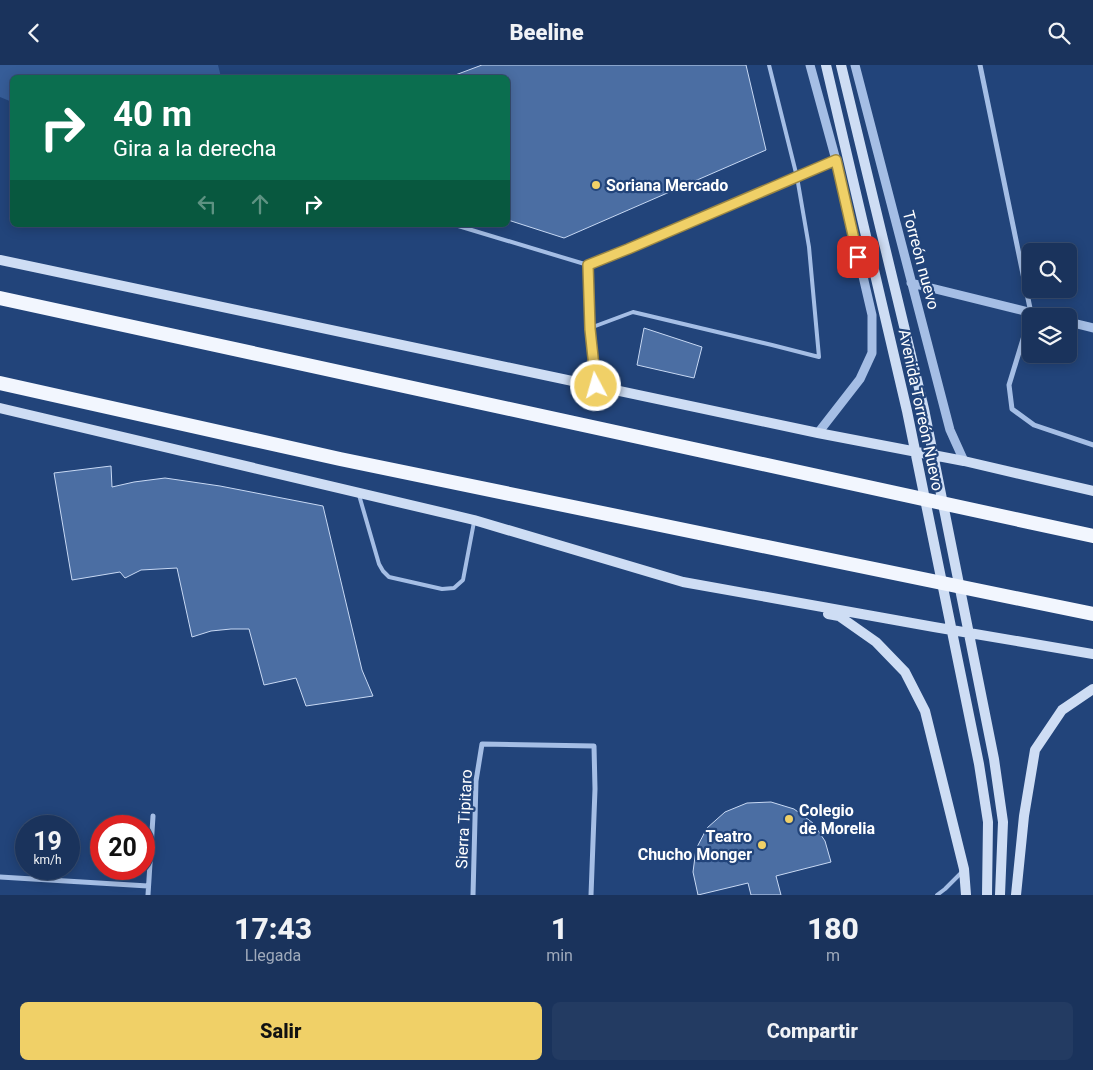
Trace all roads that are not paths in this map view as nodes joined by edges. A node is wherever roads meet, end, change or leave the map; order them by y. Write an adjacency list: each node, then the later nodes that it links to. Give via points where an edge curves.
1 (769, 65): 8 (lane)
2 (810, 65): 7 (street)
3 (826, 65): 43 (main road, Avenida Torreón Nuevo, via 908,411 979,764 988,822)
4 (841, 65): 44 (main road, Avenida Torreón Nuevo, via 924,409 994,759 1003,822)
5 (854, 65): 12 (street, Torreón nuevo)
6 (980, 65): 14 (street)
7 (836, 160): 8 (lane); 23 (street, via 872,315 872,353 860,379)
8 (796, 177): 11 (lane); 18 (lane, via 809,247 819,357 633,312)
9 (462, 227): 11 (lane)
10 (0, 260): 21 (main road)
11 (588, 265): 18 (lane)
12 (911, 283): 15 (street); 25 (street, Torreón nuevo, via 950,430)
13 (0, 298): 29 (highway)
14 (1030, 308)
15 (1022, 311)
16 (1077, 324): 17 (street)
17 (1093, 328)
18 (590, 329): 21 (lane)
19 (1022, 342): 24 (street, via 1009,385 1012,409 1034,425)
20 (0, 383): 31 (highway, via 350,461)
21 (596, 386): 23 (main road)
22 (0, 408): 27 (main road)
23 (818, 433): 25 (main road)
24 (1093, 445)
25 (964, 461): 26 (main road)
26 (1093, 491)
27 (358, 493): 28 (main road); 28 (lane, via 379,564 389,577 442,589 454,588 463,580)
28 (474, 520): 30 (main road)
29 (1093, 536)
30 (683, 581): 32 (main road); 34 (main road, via 839,616 876,642 905,672 926,711)
31 (1093, 614)
32 (1093, 654)
33 (1093, 689): 45 (main road, via 1062,710 1035,750)
34 (964, 869): 41 (lane); 42 (main road)
35 (0, 877): 37 (street)
36 (149, 880): 37 (street)
37 (148, 886): 38 (street)
38 (148, 895)
39 (473, 895): 40 (street, Sierra Tipitaro, via 476,781 482,744 594,747)
40 (591, 895)
41 (936, 895)
42 (966, 895)
43 (987, 895)
44 (1000, 895)
45 (1016, 895)

